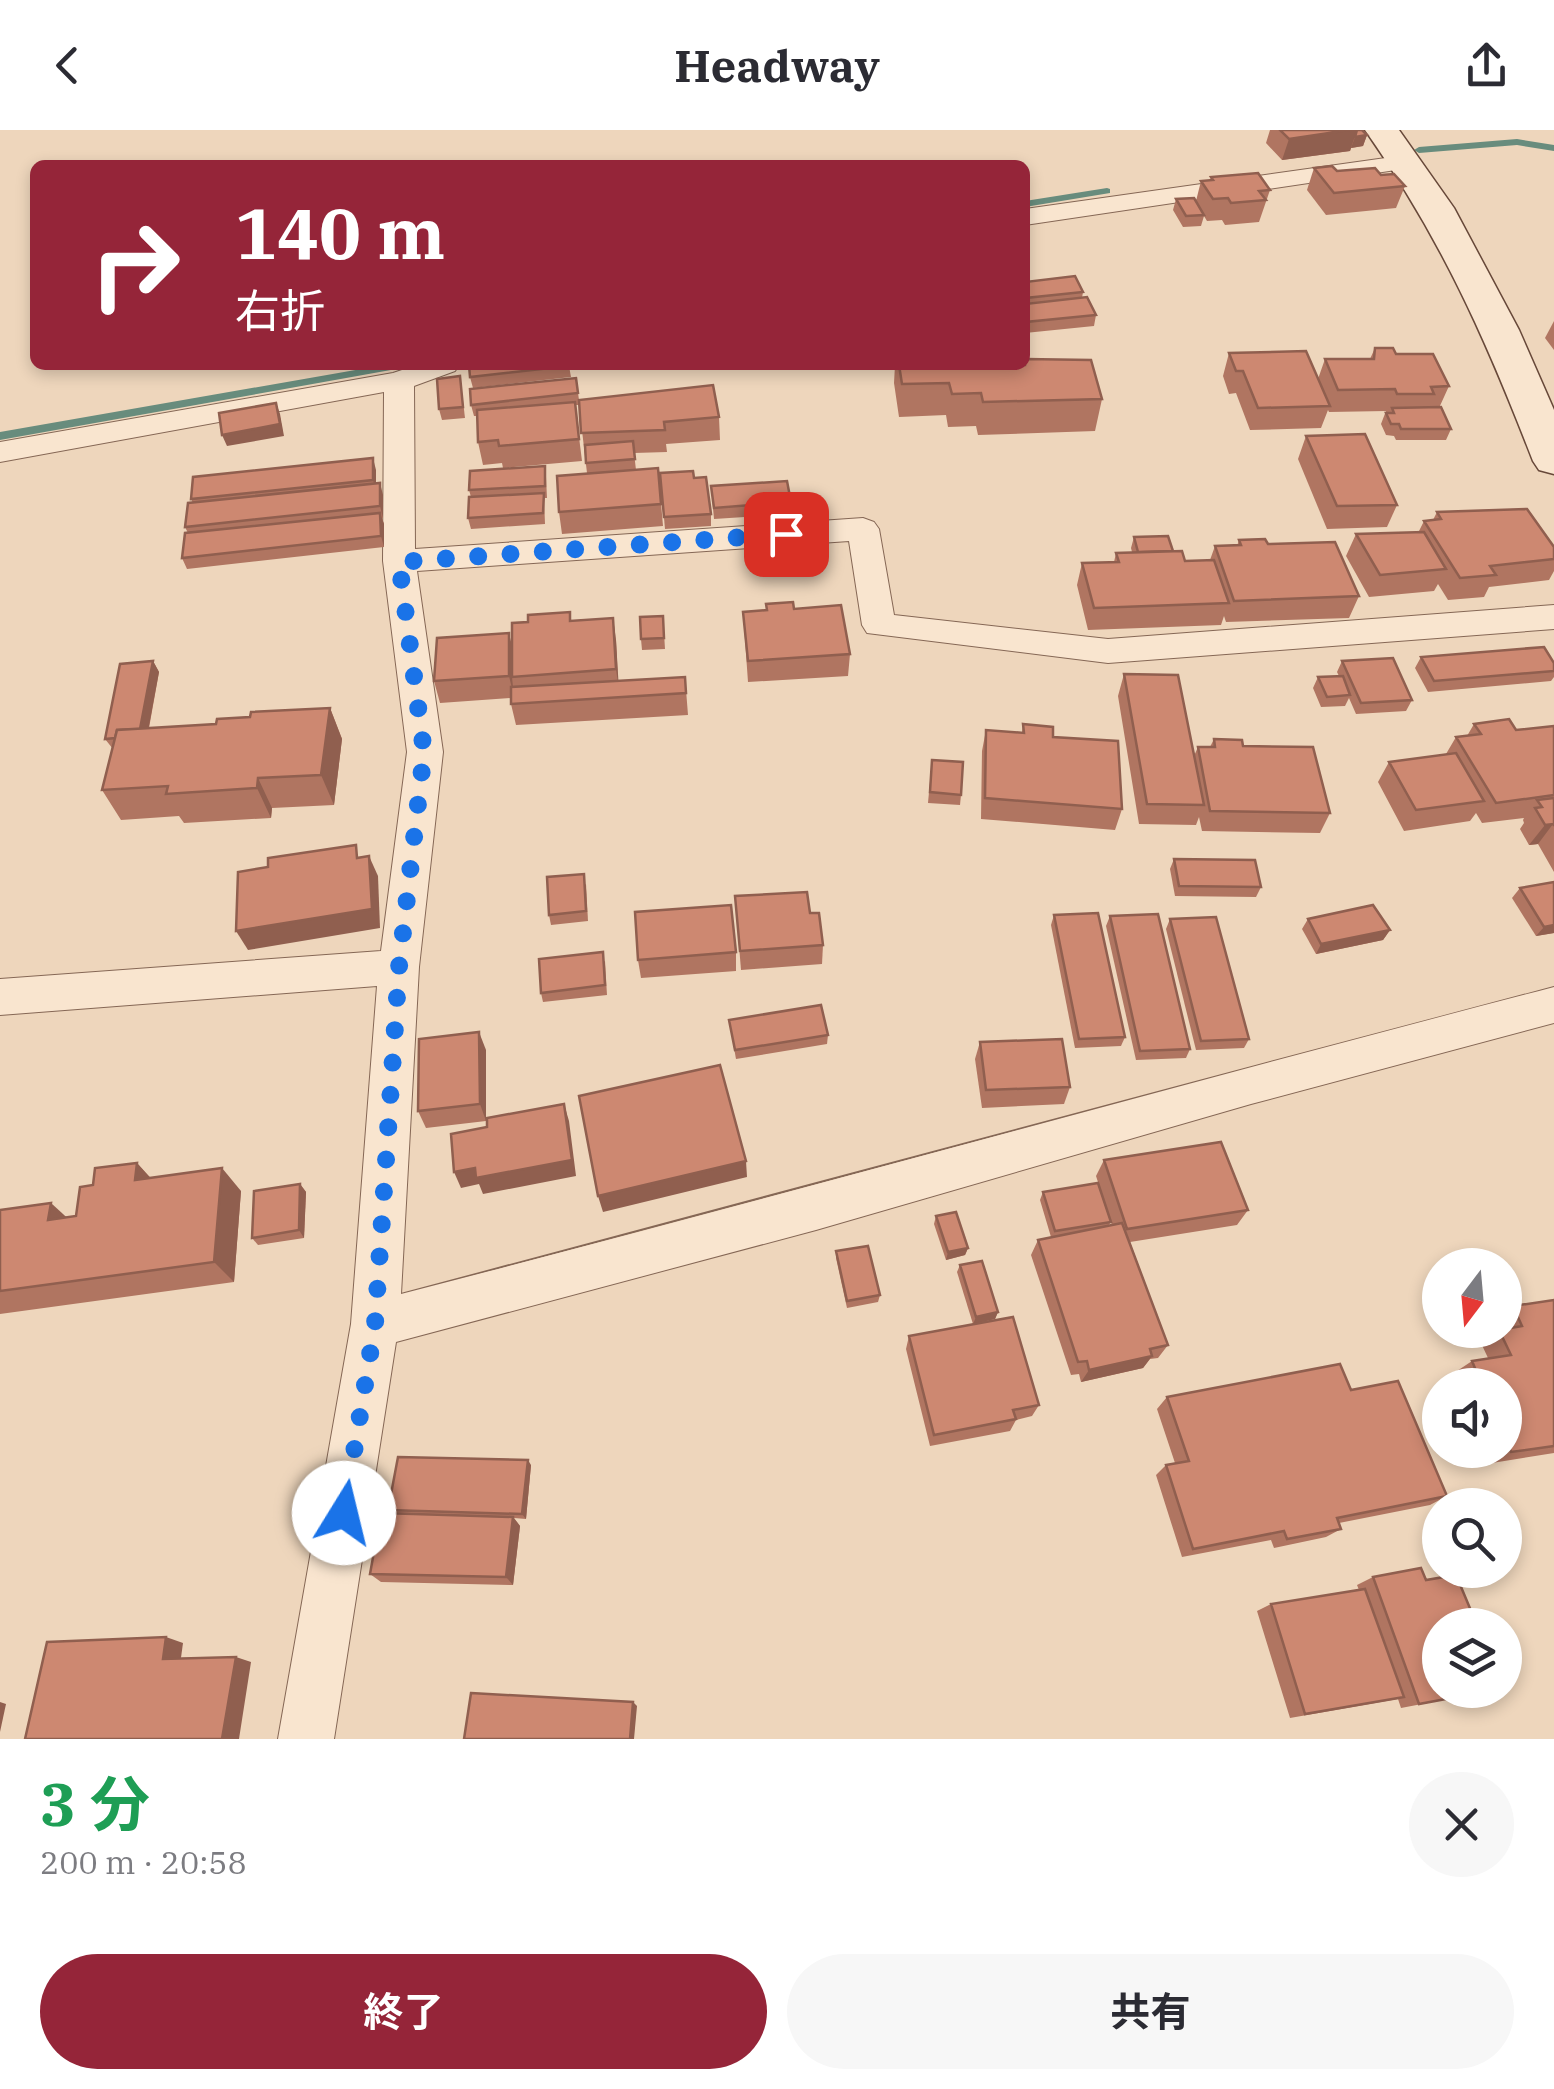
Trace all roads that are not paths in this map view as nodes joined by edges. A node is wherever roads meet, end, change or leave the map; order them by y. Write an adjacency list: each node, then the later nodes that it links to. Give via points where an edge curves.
1 (1382, 130): 2 (street)
2 (1407, 162): 3 (street); 7 (street, via 1480,282)
3 (1030, 216)
4 (431, 370): 5 (street)
5 (399, 381): 6 (street); 8 (street)
6 (0, 452)
7 (1554, 461)
8 (399, 562): 9 (street, via 863,529 879,624 1108,651); 10 (street, via 424,752)
9 (1554, 617)
10 (399, 967): 11 (street); 13 (street)
11 (0, 998)
12 (1554, 1005): 13 (street)
13 (375, 1324): 14 (street)
14 (306, 1739)

